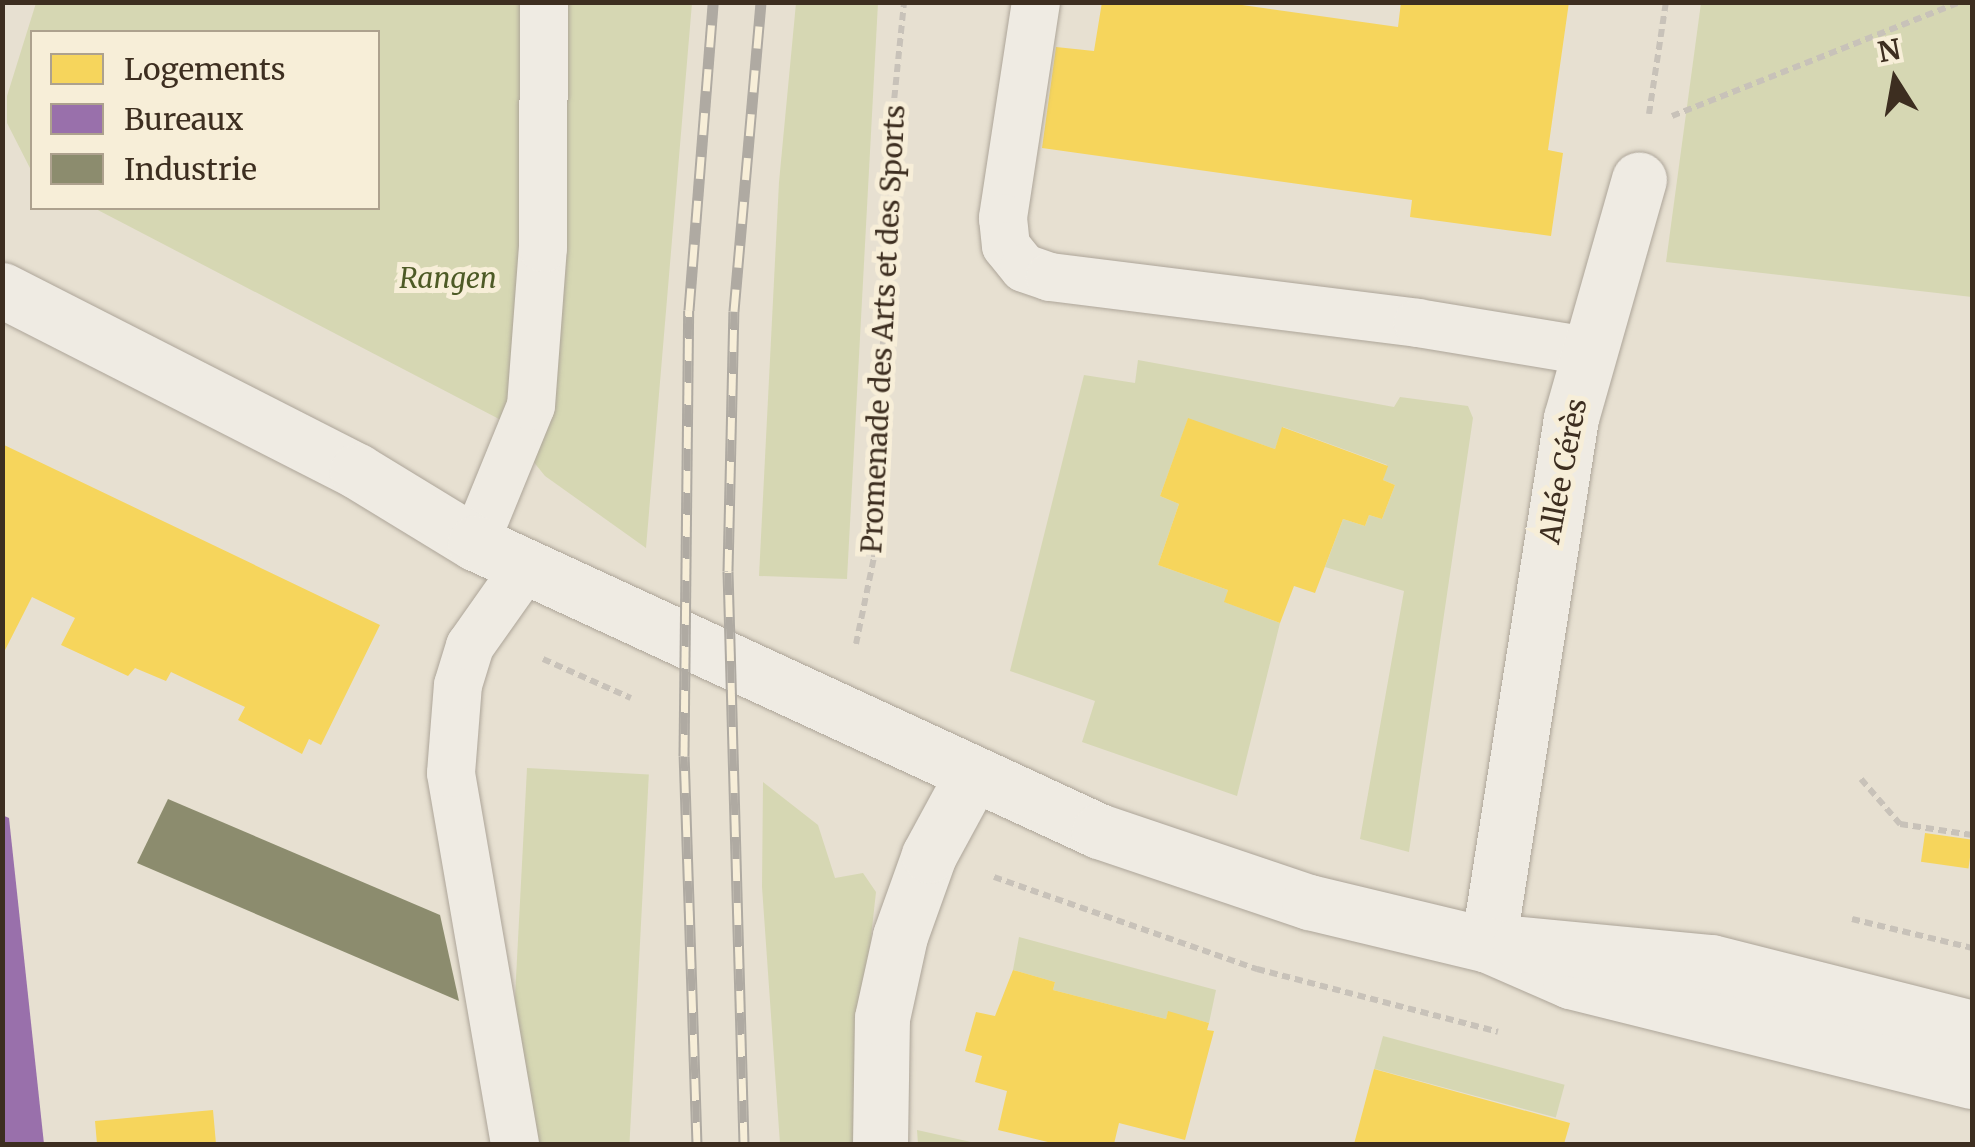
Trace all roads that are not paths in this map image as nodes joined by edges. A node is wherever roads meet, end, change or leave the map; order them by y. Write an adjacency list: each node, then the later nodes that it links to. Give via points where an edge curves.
1 (544, 2): 6 (lane, via 543,248 531,406)
2 (1036, 2): 5 (lane, via 1004,218 1006,246 1024,268)
3 (1640, 179): 5 (main road, Allée Cérès)
4 (2, 290): 6 (main road, via 357,471)
5 (1588, 351): 10 (main road, Allée Cérès, via 1549,539)
6 (475, 543): 7 (main road); 8 (main road)
7 (523, 570): 8 (main road, via 591,608); 13 (lane, via 470,646 458,685 450,773)
8 (828, 711): 9 (main road)
9 (973, 774): 10 (main road, via 1212,872); 14 (main road, via 928,854 896,950 882,1018)
10 (1488, 945): 11 (main road, via 1550,944 1712,962); 12 (main road, via 1570,981)
11 (1972, 1028)
12 (1972, 1081)
13 (516, 1144)
14 (880, 1144)

